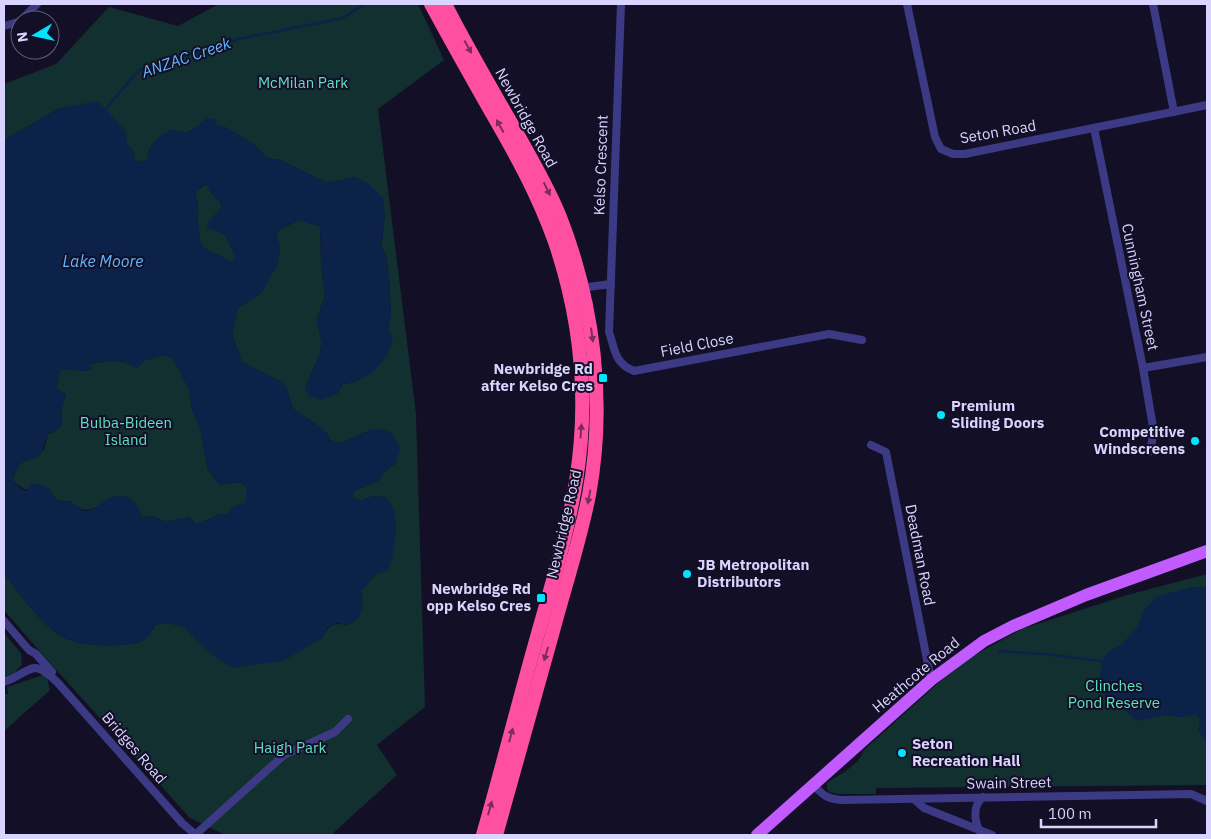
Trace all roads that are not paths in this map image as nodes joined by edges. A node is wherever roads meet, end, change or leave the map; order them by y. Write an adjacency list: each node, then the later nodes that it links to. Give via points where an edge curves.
1 (431, 4): 11 (highway, Newbridge Road, one-way to 1, via 554,241 531,183)
2 (445, 4): 10 (highway, Newbridge Road, one-way to 10, via 548,190)
3 (621, 4): 9 (street, Kelso Crescent)
4 (908, 4): 8 (street, Seton Road, via 935,138 941,149 953,154 966,154)
5 (1153, 4): 7 (street)
6 (1207, 105): 7 (street, Seton Road)
7 (1174, 112): 8 (street, Seton Road)
8 (1094, 128): 14 (street, Cunningham Street)
9 (611, 284): 10 (street); 12 (street, Field Close, via 609,332 617,357 624,367 634,371 830,334)
10 (582, 287): 11 (street); 32 (highway, Newbridge Road, one-way to 32, via 593,341 596,403 594,466 572,567)
11 (568, 290): 31 (highway, Newbridge Road, one-way to 11, via 552,588 576,481 582,420 581,380 578,340)
12 (862, 340)
13 (1207, 357): 14 (street)
14 (1143, 368): 16 (street, Cunningham Street, via 1153,433)
15 (871, 445): 22 (street, Deadman Road, via 886,452)
16 (1149, 452)
17 (1207, 551): 22 (main road, Heathcote Road, via 1086,595 1013,626 984,641)
18 (4, 621): 19 (street, Bridges Road)
19 (29, 650): 20 (street, via 31,660); 21 (street, Bridges Road, via 52,672)
20 (26, 670): 21 (street, via 39,668); 23 (street)
21 (51, 676): 30 (street, Bridges Road)
22 (931, 680): 25 (main road, Heathcote Road)
23 (4, 682)
24 (348, 719): 30 (street, via 335,732 284,755)
25 (814, 786): 27 (street, Swain Street, via 832,799); 33 (main road, Heathcote Road)
26 (983, 798): 27 (street, Swain Street); 28 (street, Swain Street, via 1191,794); 29 (street, via 975,813)
27 (914, 799): 29 (street, via 924,808)
28 (1207, 800)
29 (979, 830): 34 (street)
30 (195, 835)
31 (482, 835)
32 (496, 835)
33 (757, 835)
34 (992, 835)

